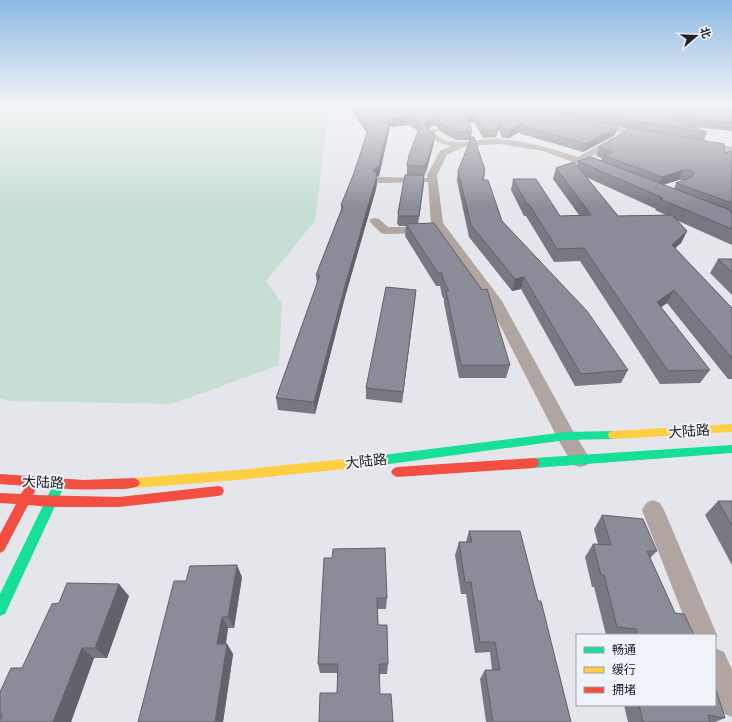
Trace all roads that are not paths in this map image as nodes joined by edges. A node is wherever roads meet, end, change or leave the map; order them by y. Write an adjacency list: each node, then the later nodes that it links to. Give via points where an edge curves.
1 (442, 141): 3 (street)
2 (613, 141): 6 (street)
3 (458, 146): 6 (street, via 499,141 544,149); 9 (street, via 443,153 432,175)
4 (732, 147): 5 (street, via 696,142)
5 (732, 150)
6 (579, 160): 7 (street)
7 (613, 174)
8 (379, 180): 9 (street)
9 (433, 180): 11 (street, via 437,223)
10 (375, 221): 11 (street, via 384,231)
11 (442, 230): 13 (street, via 495,301)
12 (732, 428): 13 (main road, 大陆路)
13 (566, 436): 15 (street); 19 (main road, 大陆路, via 238,475 113,485)
14 (732, 449): 15 (main road, 大陆路)
15 (580, 459): 16 (main road, 大陆路)
16 (387, 473)
17 (0, 479): 18 (main road, 大陆路)
18 (33, 482): 19 (main road, 大陆路); 22 (main road)
19 (59, 483): 23 (main road)
20 (229, 490): 23 (main road, 大陆路, via 119,502)
21 (0, 498): 22 (main road, 大陆路)
22 (24, 501): 23 (main road, 大陆路); 25 (main road)
23 (51, 502): 26 (main road)
24 (653, 510): 27 (street)
25 (0, 547)
26 (0, 609)
27 (704, 634)
28 (716, 663): 29 (street)
29 (732, 703)

